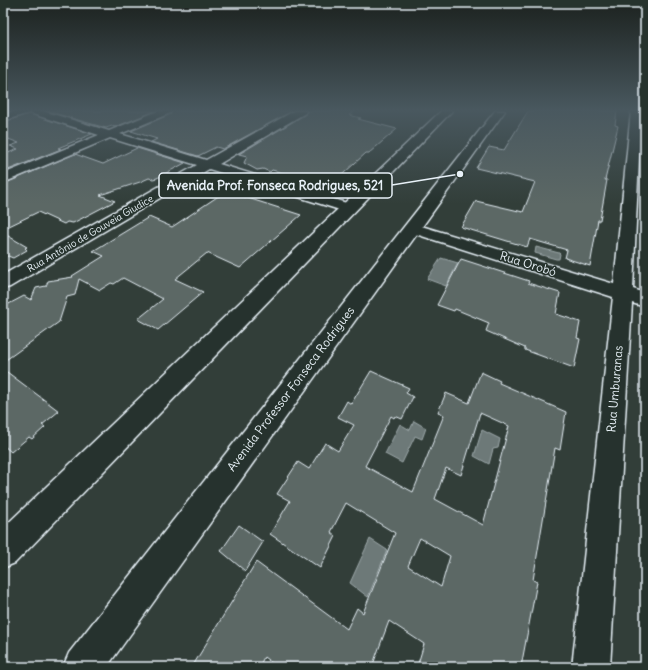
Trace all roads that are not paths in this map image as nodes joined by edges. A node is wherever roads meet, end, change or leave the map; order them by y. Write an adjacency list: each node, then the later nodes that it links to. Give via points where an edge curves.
1 (90, 142): 8 (street)
2 (136, 142): 7 (street)
3 (247, 142): 7 (street, Rua Antônio de Gouveia Giudice)
4 (415, 142): 9 (main road)
5 (476, 142): 10 (main road, Avenida Professor Fonseca Rodrigues)
6 (636, 142): 12 (street, Rua Umburanas)
7 (207, 165): 9 (street); 11 (street, Rua Antônio de Gouveia Giudice)
8 (3, 179)
9 (348, 208): 13 (main road)
10 (412, 228): 12 (street, Rua Orobó); 14 (main road, Avenida Professor Fonseca Rodrigues)
11 (3, 283)
12 (634, 297): 15 (street, Rua Umburanas)
13 (3, 551)
14 (82, 667)
15 (592, 667)

